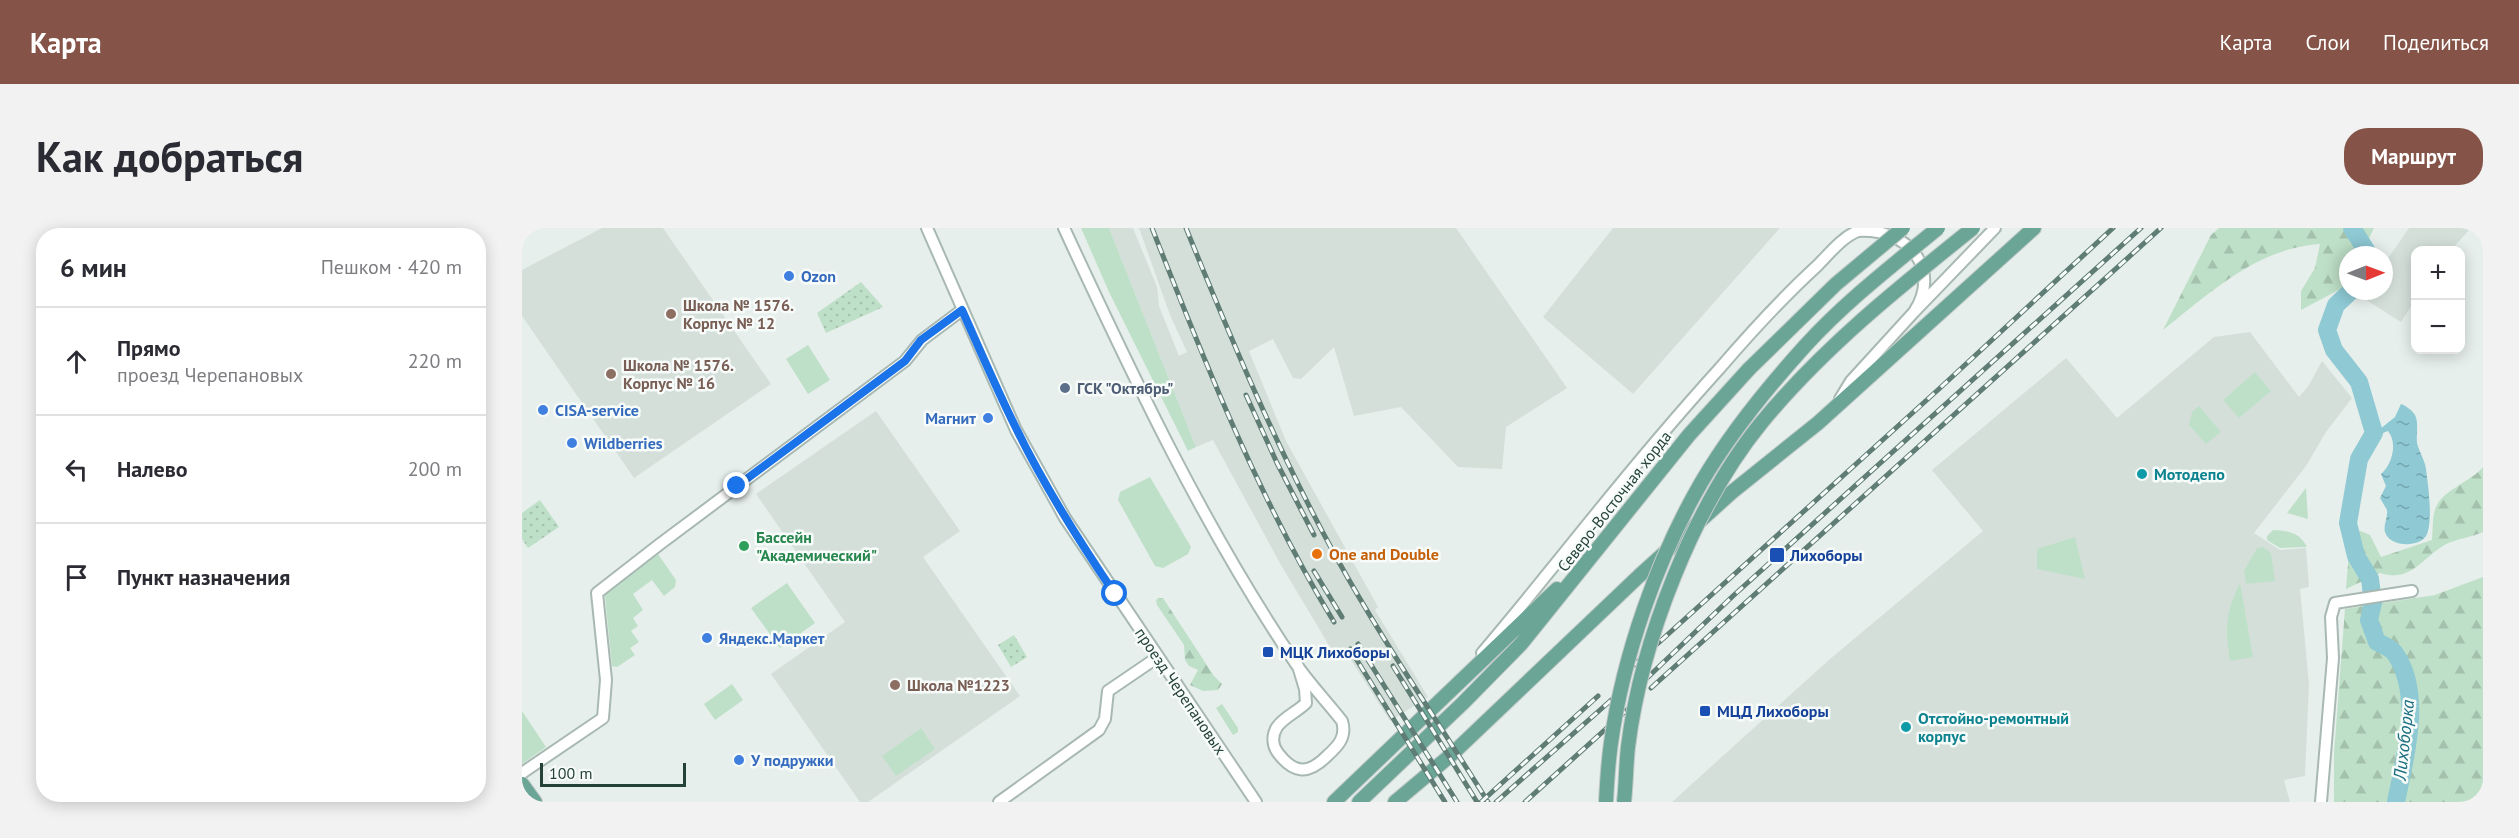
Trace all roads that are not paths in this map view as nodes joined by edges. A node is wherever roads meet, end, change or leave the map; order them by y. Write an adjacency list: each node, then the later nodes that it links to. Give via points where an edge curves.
1 (927, 228): 8 (street, проезд Черепановых)
2 (1064, 228): 14 (street, via 1168,446 1233,562)
3 (1903, 228): 11 (main road, Северо-Восточная хорда, bridge, via 1836,284 1749,369 1689,435)
4 (1938, 228): 26 (main road, bridge, via 1806,344 1745,417 1701,483 1664,558 1630,653 1611,743)
5 (1973, 228): 27 (main road, bridge, via 1892,293 1821,358 1761,423 1718,488 1680,562 1647,658 1628,747)
6 (1995, 228): 9 (street)
7 (2034, 228): 10 (main road)
8 (962, 310): 13 (street, проезд Черепановых, via 1016,430 1042,477 1071,528); 17 (street, via 921,340 905,361 597,593 606,680 603,718)
9 (1914, 312): 10 (street, via 1851,381); 15 (street, via 1926,279 1923,261 1914,246 1884,229 1866,229 1850,236 1785,295 1683,408)
10 (1833, 410): 16 (main road, via 1723,500)
11 (1594, 555): 15 (main road); 23 (main road, Северо-Восточная хорда, via 1521,644)
12 (2412, 591): 28 (street, via 2335,603 2331,617 2333,658)
13 (1158, 657): 20 (street, via 1108,691 1105,719 1099,730); 21 (street, проезд Черепановых)
14 (1298, 666): 14 (street, via 1305,703 1277,728 1273,738 1274,748 1286,763 1296,769 1308,769 1338,745 1344,729 1342,721)
15 (1448, 693): 22 (main road)
16 (1451, 755): 24 (main road); 25 (main road)
17 (522, 773)
18 (522, 784): 19 (main road)
19 (535, 802)
20 (999, 802)
21 (1256, 802)
22 (1334, 802)
23 (1359, 802)
24 (1395, 802)
25 (1411, 802)
26 (1606, 802)
27 (1624, 802)
28 (2321, 802)

